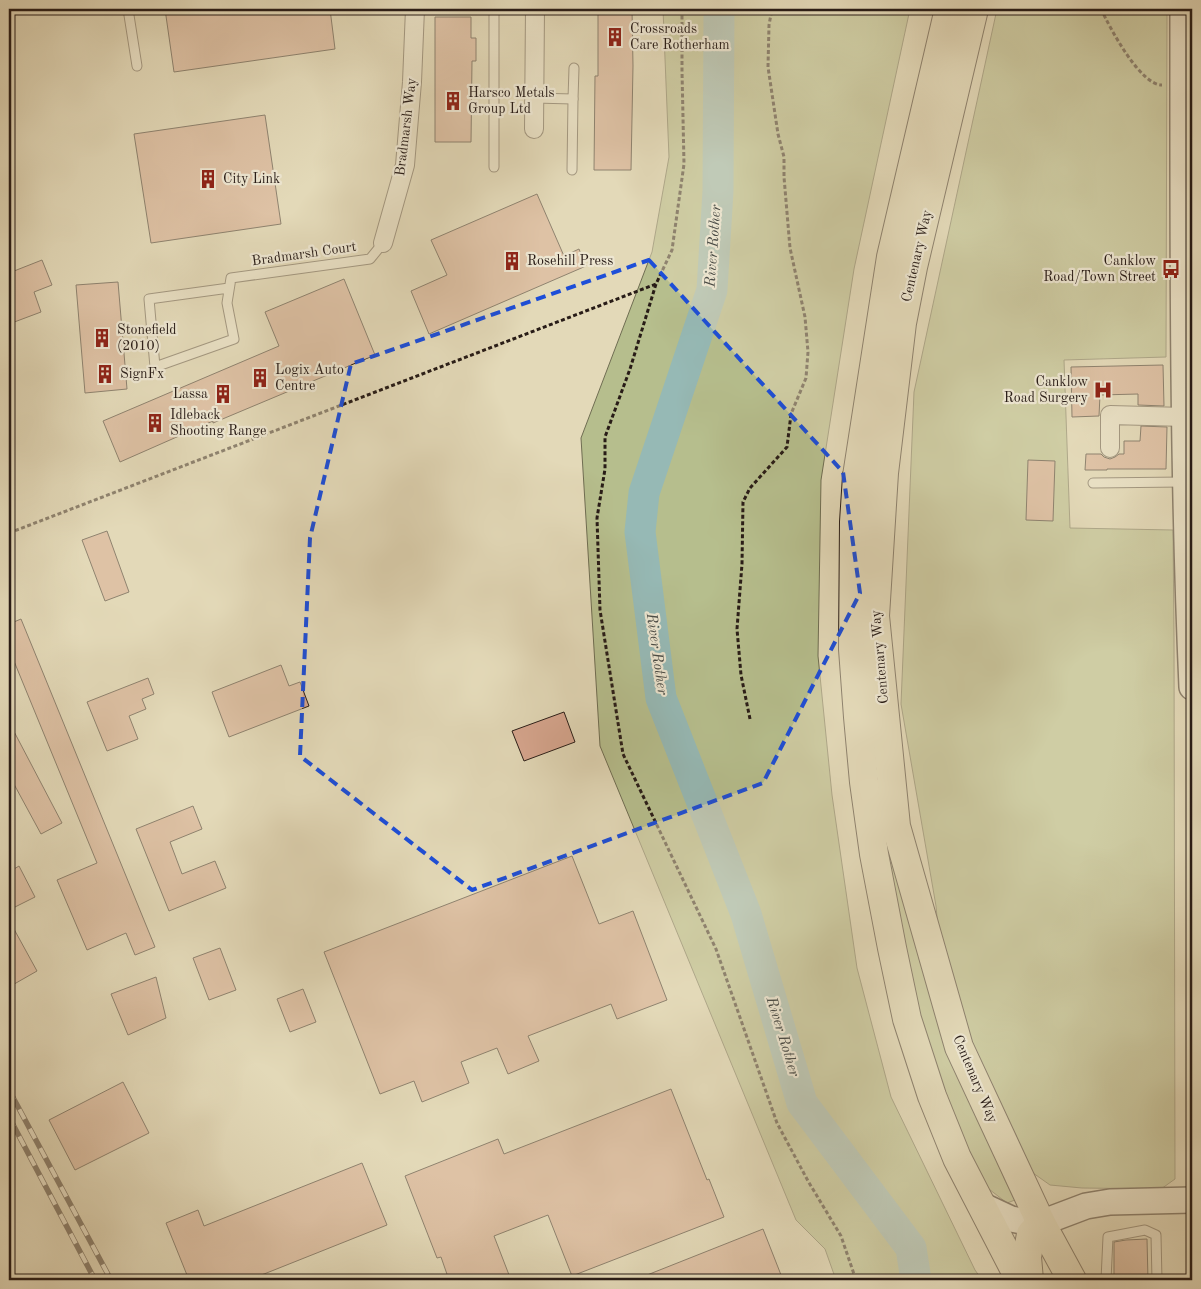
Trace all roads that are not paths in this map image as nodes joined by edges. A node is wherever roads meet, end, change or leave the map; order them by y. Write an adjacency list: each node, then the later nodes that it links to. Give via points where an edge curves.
1 (128, 9): 8 (lane)
2 (415, 9): 16 (street, Bradmarsh Way, via 404,165)
3 (494, 9): 13 (lane)
4 (535, 9): 10 (street)
5 (949, 9): 25 (main road, Centenary Way, via 891,256 857,476 853,649 864,782 876,863 907,1019 932,1096 957,1158)
6 (974, 9): 26 (main road, Centenary Way, via 902,323 884,473 875,616 896,826 959,1047)
7 (1183, 9): 15 (street)
8 (137, 66)
9 (574, 68): 11 (lane)
10 (534, 98): 11 (lane); 12 (street)
11 (573, 99): 14 (lane)
12 (534, 129)
13 (494, 167)
14 (572, 170)
15 (1188, 171): 18 (street)
16 (383, 243): 17 (lane, Bradmarsh Court, via 370,259 231,278)
17 (229, 288): 17 (lane, Bradmarsh Court, via 227,303 234,339 154,367 149,299)
18 (1187, 423): 19 (street, via 1110,415); 20 (street)
19 (1110, 448)
20 (1186, 482): 21 (lane); 22 (street)
21 (1093, 483)
22 (1190, 584): 23 (street)
23 (1192, 687)
24 (1192, 1200): 26 (street, via 1110,1202 1086,1206)
25 (981, 1205): 26 (street, via 1012,1219); 27 (main road, Centenary Way)
26 (1041, 1223): 28 (main road, via 1032,1234 1027,1257); 29 (main road, Centenary Way)
27 (1020, 1280)
28 (1029, 1280)
29 (1072, 1280)
30 (1106, 1280): 31 (lane, via 1108,1237 1145,1230 1156,1235)
31 (1157, 1280)

